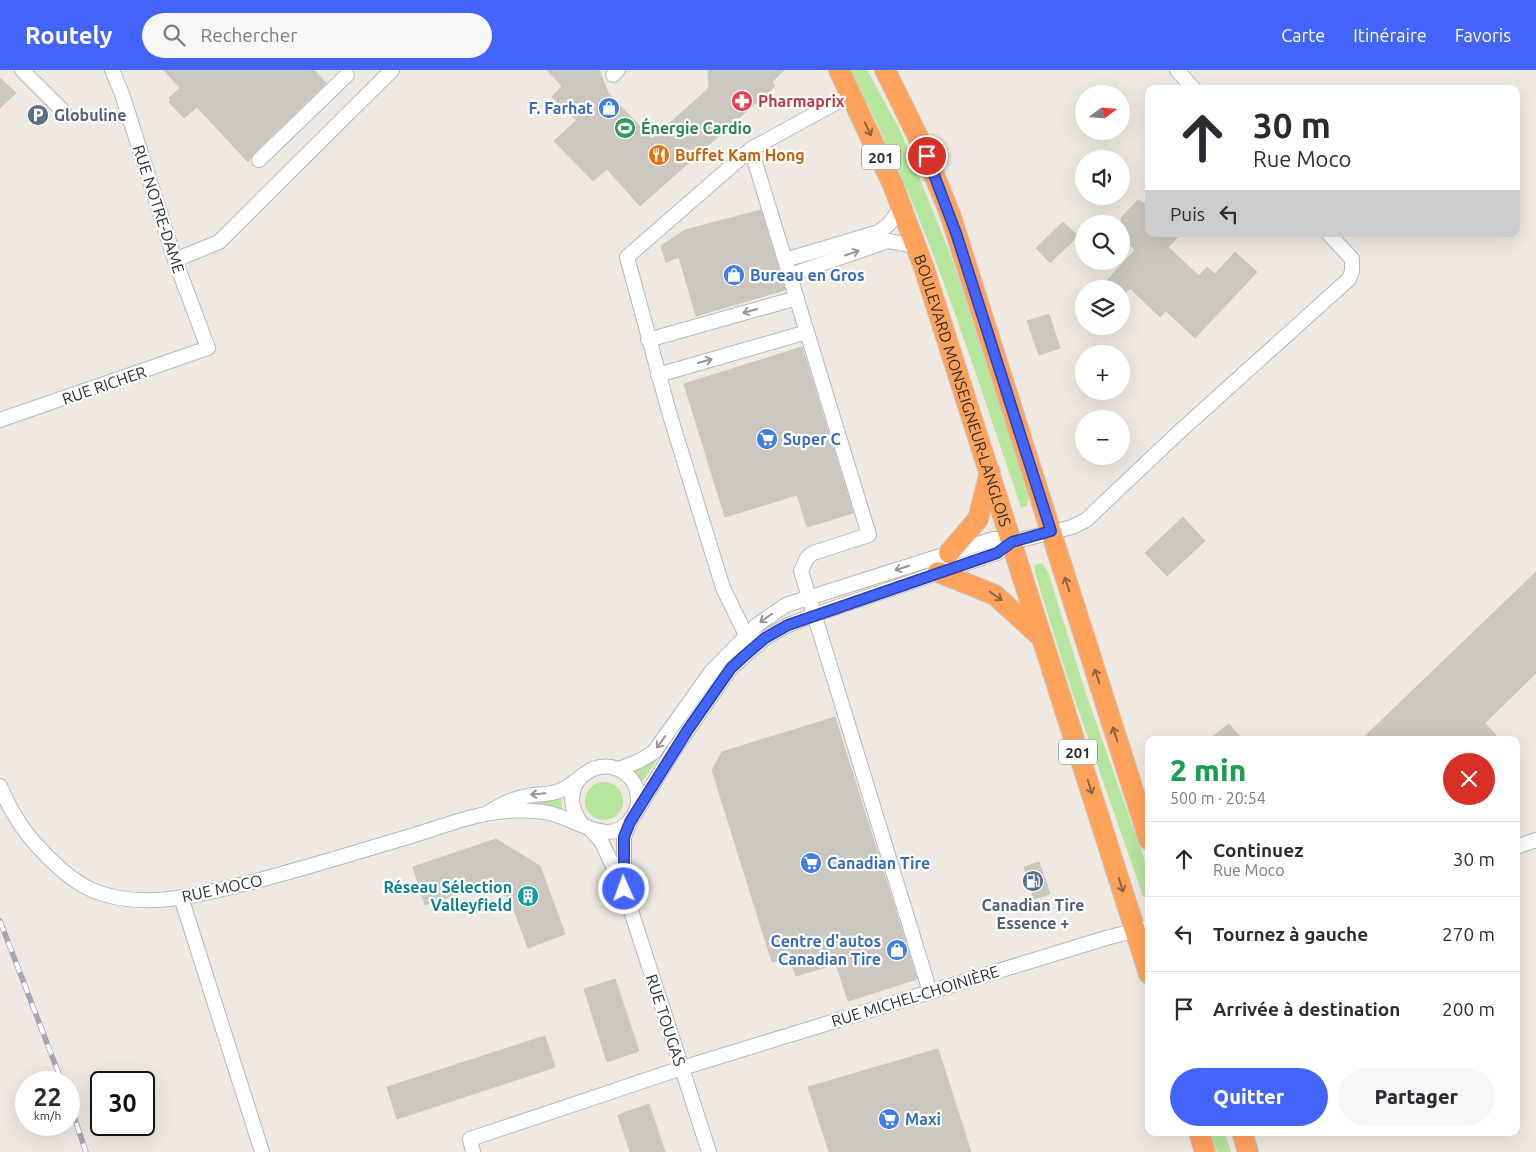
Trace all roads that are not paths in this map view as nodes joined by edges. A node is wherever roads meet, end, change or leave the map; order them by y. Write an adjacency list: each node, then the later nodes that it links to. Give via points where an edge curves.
1 (22, 70): 12 (street)
2 (112, 70): 18 (street, RUE NOTRE-DAME)
3 (392, 70): 18 (street, via 219,242)
4 (611, 70): 5 (street, via 613,75)
5 (618, 70)
6 (839, 70): 11 (highway, BOULEVARD MONSEIGNEUR-LANGLOIS / 201)
7 (885, 70): 28 (highway, 201, via 922,145 950,214)
8 (1177, 70): 10 (street)
9 (347, 75): 14 (street)
10 (1190, 85)
11 (852, 94): 13 (street); 15 (highway, BOULEVARD MONSEIGNEUR-LANGLOIS / 201, one-way to 15)
12 (64, 112)
13 (751, 149): 19 (street); 23 (street, via 627,257)
14 (258, 160)
15 (902, 207): 17 (highway, BOULEVARD MONSEIGNEUR-LANGLOIS / 201); 19 (street, via 879,232)
16 (1332, 237): 28 (street, RUE MOCO, via 1352,259 1349,279 1178,432 1086,520)
17 (916, 246): 20 (street, one-way to 17, via 888,241); 27 (highway, BOULEVARD MONSEIGNEUR-LANGLOIS / 201)
18 (176, 260): 24 (street, RUE NOTRE-DAME)
19 (785, 260): 20 (street)
20 (790, 275): 21 (street)
21 (797, 298): 22 (street); 23 (street, one-way to 23)
22 (807, 332): 25 (street, one-way to 22); 32 (street, via 869,535 813,552 807,558 801,571)
23 (648, 340): 25 (street)
24 (208, 348): 26 (street, RUE RICHER)
25 (658, 375): 34 (street, via 723,588)
26 (0, 420)
27 (990, 472): 29 (highway, BOULEVARD MONSEIGNEUR-LANGLOIS / 201); 30 (highway, via 978,519)
28 (1051, 531): 29 (street, RUE MOCO); 43 (highway, 201, one-way to 28)
29 (1012, 542): 30 (street, RUE MOCO, via 994,539); 31 (street, RUE MOCO, via 997,553); 35 (highway, BOULEVARD MONSEIGNEUR-LANGLOIS / 201)
30 (948, 553): 32 (street, RUE MOCO, one-way to 32)
31 (938, 572): 33 (street, RUE MOCO); 35 (highway, one-way to 35, via 995,595)
32 (809, 597): 33 (street); 34 (street, RUE MOCO, one-way to 34, via 778,610)
33 (814, 615): 36 (street, RUE MOCO, via 788,625); 50 (street)
34 (746, 635): 36 (street); 37 (street, RUE MOCO, one-way to 37, via 712,672 654,752)
35 (1043, 639): 48 (highway, BOULEVARD MONSEIGNEUR-LANGLOIS / 201, one-way to 48)
36 (757, 645): 41 (street, RUE MOCO, via 731,668)
37 (619, 769): 38 (street, RUE MOCO, via 599,766); 41 (street, via 628,775 636,788 638,804)
38 (581, 775): 40 (street, RUE MOCO, one-way to 40, via 558,792 513,799); 42 (street, via 572,794 572,806)
39 (0, 786): 47 (street, RUE MOCO, via 29,836 70,876 91,890 123,898 156,900)
40 (486, 814): 42 (street, RUE MOCO, via 548,813); 47 (street, RUE MOCO, via 295,871)
41 (632, 818): 42 (street, RUE MOCO, via 612,832); 46 (street, RUE TOUGAS, via 624,837)
42 (586, 827): 46 (street, RUE TOUGAS, via 601,841)
43 (1145, 827)
44 (1536, 840): 45 (street)
45 (1520, 846)
46 (624, 889): 51 (street, RUE TOUGAS)
47 (181, 897): 54 (street)
48 (1142, 928): 49 (highway, BOULEVARD MONSEIGNEUR-LANGLOIS / 201); 50 (street, RUE MICHEL-CHOINIÈRE)
49 (1145, 948)
50 (930, 992): 51 (street, RUE MICHEL-CHOINIÈRE)
51 (682, 1068): 55 (street, RUE MICHEL-CHOINIÈRE, via 470,1139); 56 (street, RUE TOUGAS)
52 (1200, 1136): 57 (highway)
53 (1243, 1136): 58 (highway)
54 (262, 1152)
55 (474, 1152)
56 (708, 1152)
57 (1205, 1152)
58 (1248, 1152)

